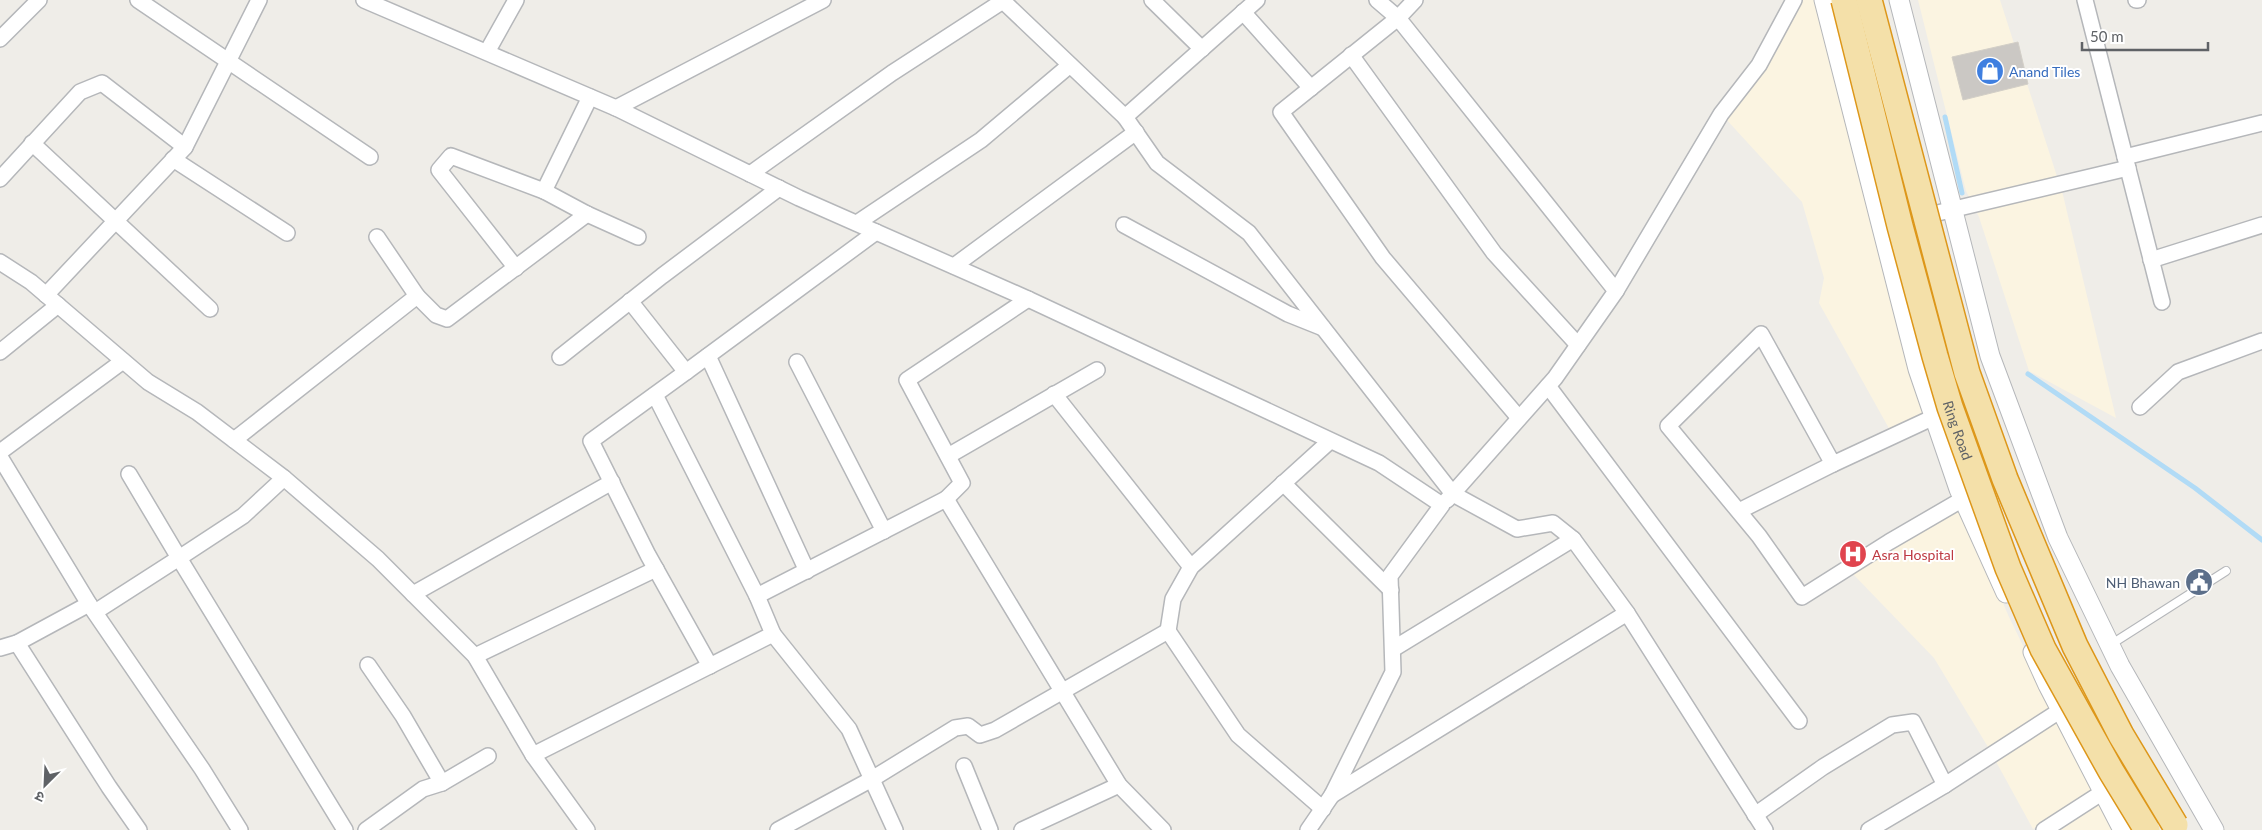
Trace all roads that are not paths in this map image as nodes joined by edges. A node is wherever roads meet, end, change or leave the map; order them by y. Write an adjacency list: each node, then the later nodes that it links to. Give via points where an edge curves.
1 (39, 0): 20 (street)
2 (138, 0): 24 (street)
3 (259, 0): 24 (street)
4 (364, 0): 22 (street)
5 (516, 0): 22 (street)
6 (823, 0): 28 (street)
7 (1152, 0): 21 (street)
8 (1257, 0): 18 (street)
9 (1378, 0): 19 (street)
10 (1415, 0): 19 (street)
11 (1794, 0): 56 (street, via 1759,65 1721,114)
12 (1824, 0): 47 (street)
13 (1844, 0): 145 (highway, Ring Road, bridge, via 1950,408 2008,568 2043,649)
14 (1869, 0): 129 (highway, Ring Road, bridge, via 1967,373 2005,479 2075,646 2121,736)
15 (1899, 0): 41 (street)
16 (2085, 0): 36 (street)
17 (1003, 1): 25 (street); 37 (street, via 892,73)
18 (1243, 12): 21 (street); 26 (street)
19 (1398, 18): 23 (street); 56 (street)
20 (0, 39)
21 (1202, 49): 29 (street)
22 (486, 52): 27 (street)
23 (1351, 55): 26 (street); 66 (street, via 1494,253)
24 (228, 60): 33 (street); 34 (street)
25 (1070, 65): 29 (street); 44 (street, via 981,140)
26 (1311, 88): 79 (street, via 1280,112 1383,258)
27 (590, 97): 28 (street); 40 (street)
28 (616, 108): 37 (street)
29 (1125, 117): 31 (street)
30 (2262, 123): 36 (street)
31 (1136, 132): 54 (street); 64 (street, via 1157,163 1249,232)
32 (32, 143): 33 (street, via 80,92 102,83); 38 (street); 43 (street)
33 (185, 147): 35 (street)
34 (370, 157)
35 (173, 159): 43 (street); 49 (street)
36 (2126, 162): 41 (street); 52 (street)
37 (750, 174): 39 (street)
38 (0, 178)
39 (779, 188): 44 (street); 60 (street)
40 (544, 191): 42 (street); 55 (street, via 451,156 439,170)
41 (1952, 209): 47 (street); 109 (street, via 1990,356 2058,538)
42 (587, 214): 51 (street); 55 (street)
43 (114, 222): 57 (street); 63 (street)
44 (857, 224): 48 (street)
45 (1124, 225): 64 (street, via 1288,314)
46 (2262, 225): 52 (street)
47 (1882, 226): 78 (street, via 1918,369)
48 (876, 232): 54 (street); 68 (street)
49 (287, 233)
50 (377, 237): 58 (street)
51 (638, 237)
52 (2151, 260): 61 (street)
53 (0, 262): 57 (street)
54 (954, 266): 59 (street)
55 (516, 268): 58 (street, via 447,319 436,315)
56 (1616, 291): 66 (street)
57 (46, 295): 62 (street)
58 (417, 296): 80 (street)
59 (1028, 299): 81 (street); 83 (street, via 907,380)
60 (630, 301): 69 (street); 73 (street)
61 (2162, 302)
62 (58, 305): 67 (street); 70 (street)
63 (210, 309)
64 (1325, 329): 92 (street)
65 (2262, 341): 77 (street, via 2178,372)
66 (1578, 345): 74 (street)
67 (0, 352)
68 (708, 356): 73 (street); 99 (street)
69 (560, 357)
70 (123, 361): 80 (street, via 148,382 197,412); 82 (street)
71 (797, 362): 94 (street)
72 (1096, 370): 75 (street)
73 (686, 372): 76 (street)
74 (1548, 386): 79 (street); 117 (street)
75 (1054, 394): 83 (street); 97 (street)
76 (655, 395): 88 (street, via 591,441); 103 (street)
77 (2140, 407)
78 (1934, 417): 85 (street); 90 (street)
79 (1519, 418): 92 (street)
80 (234, 440): 87 (street)
81 (1330, 441): 89 (street); 92 (street)
82 (0, 452)
83 (948, 456): 91 (street, via 962,483)
84 (0, 457): 104 (street)
85 (1833, 464): 93 (street); 93 (street, via 1761,334 1668,426)
86 (129, 474): 96 (street)
87 (284, 478): 96 (street, via 243,516); 102 (street, via 378,558)
88 (612, 482): 98 (street); 102 (street)
89 (1283, 483): 97 (street); 101 (street)
90 (1963, 498): 93 (street, via 1802,597); 116 (street)
91 (946, 499): 94 (street); 115 (street)
92 (1447, 499): 95 (street, via 1517,529 1553,523); 101 (street, via 1390,576)
93 (1739, 511)
94 (884, 531): 99 (street)
95 (1573, 539): 105 (street); 111 (street)
96 (179, 558): 104 (street); 132 (street)
97 (1191, 567): 106 (street, via 1173,599)
98 (656, 569): 112 (street); 114 (street)
99 (807, 571): 103 (street)
100 (2226, 571): 109 (lane)
101 (1391, 590): 111 (street)
102 (414, 594): 112 (street)
103 (757, 596): 107 (street)
104 (92, 608): 108 (street); 131 (street)
105 (1627, 613): 126 (street); 128 (street)
106 (1168, 632): 115 (street); 127 (street, via 1238,735)
107 (774, 634): 114 (street); 121 (street, via 849,729)
108 (17, 643): 110 (street); 130 (street)
109 (2109, 645): 146 (street)
110 (0, 648)
111 (1393, 649): 126 (street, via 1394,672)
112 (475, 656): 118 (street)
113 (368, 665): 122 (street, via 403,716)
114 (710, 666): 118 (street)
115 (1063, 692): 121 (street, via 988,733 980,735 968,726 955,728); 123 (street)
116 (2060, 710): 124 (street); 125 (street)
117 (1798, 721)
118 (533, 755): 134 (street)
119 (488, 756): 122 (street)
120 (964, 766): 137 (street)
121 (872, 779): 135 (street); 136 (street)
122 (442, 783): 133 (street, via 423,789)
123 (1119, 785): 138 (street); 139 (street)
124 (1945, 785): 128 (street, via 1913,722 1892,725 1823,766); 142 (street)
125 (2103, 792): 143 (street); 144 (street)
126 (1332, 795): 127 (street)
127 (1323, 809): 140 (street)
128 (1755, 815): 141 (street)
129 (2175, 825)
130 (139, 830)
131 (240, 830)
132 (345, 830)
133 (366, 830)
134 (587, 830)
135 (778, 830)
136 (895, 830)
137 (990, 830)
138 (1022, 830)
139 (1163, 830)
140 (1308, 830)
141 (1765, 830)
142 (1869, 830)
143 (2044, 830)
144 (2123, 830)
145 (2147, 830)
146 (2214, 830)

